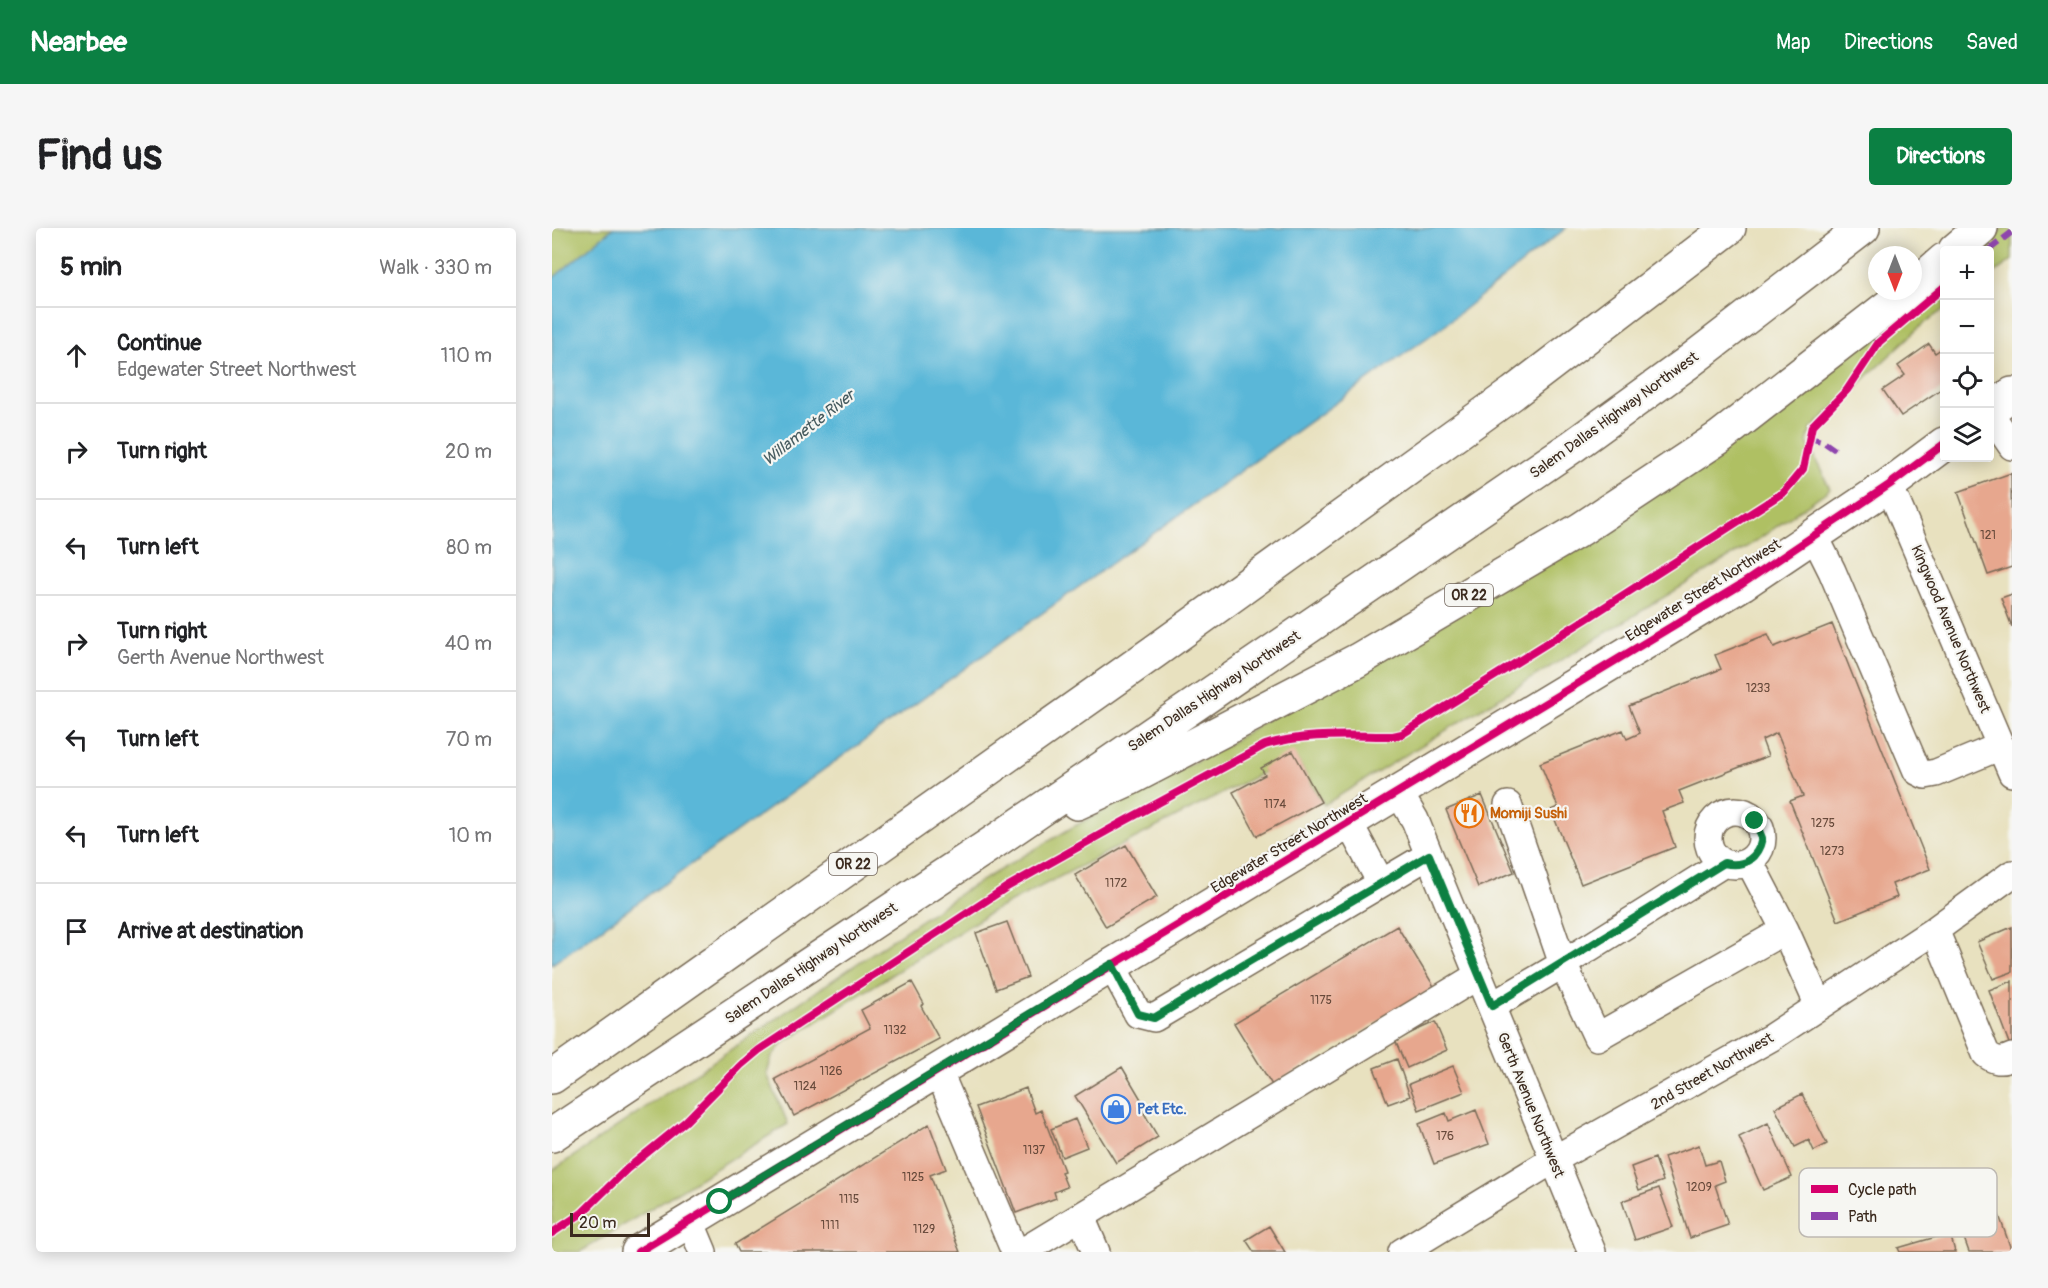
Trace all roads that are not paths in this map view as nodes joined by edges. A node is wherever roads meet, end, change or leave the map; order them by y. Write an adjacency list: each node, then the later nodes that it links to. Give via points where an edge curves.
1 (1729, 228): 33 (main road, OR 22, via 1513,393)
2 (1863, 228): 20 (main road, Salem Dallas Highway Northwest / OR 22, via 1573,446)
3 (1981, 228): 4 (main road)
4 (1960, 246)
5 (1940, 263): 6 (main road)
6 (1922, 279)
7 (1896, 300): 20 (main road, OR 22, via 1720,437 1581,529 1358,660 1130,779)
8 (2012, 394): 9 (main road)
9 (1994, 408)
10 (1994, 419): 11 (street)
11 (2012, 446)
12 (1940, 447): 13 (main road, Edgewater Street Northwest)
13 (1889, 485): 14 (main road, Edgewater Street Northwest); 15 (street, Kingwood Avenue Northwest)
14 (1814, 535): 15 (street, via 1917,771 1925,775 1936,773); 17 (main road, Edgewater Street Northwest, via 1742,584)
15 (2001, 746): 16 (street, Kingwood Avenue Northwest)
16 (2012, 773)
17 (1400, 793): 19 (main road, Edgewater Street Northwest); 21 (street, Gerth Avenue Northwest)
18 (1508, 805): 27 (street)
19 (1349, 823): 23 (street); 26 (main road, Edgewater Street Northwest)
20 (994, 842): 34 (main road, Salem Dallas Highway Northwest / OR 22)
21 (1429, 855): 23 (street); 28 (street, Gerth Avenue Northwest)
22 (2012, 874): 25 (street, 2nd Street Northwest)
23 (1382, 883): 26 (street, via 1154,1018 1138,1014)
24 (1785, 930): 27 (street, via 1736,862); 27 (street, via 1597,1037); 30 (street)
25 (1935, 930): 30 (street, 2nd Street Northwest); 31 (street, via 1986,1054 1994,1061)
26 (1112, 964): 32 (main road, Edgewater Street Northwest)
27 (1563, 964): 29 (street)
28 (1479, 975): 29 (street, Gerth Avenue Northwest); 36 (street)
29 (1492, 1006): 35 (street, Gerth Avenue Northwest)
30 (1819, 1006): 35 (street, 2nd Street Northwest, via 1772,1037)
31 (2012, 1058)
32 (938, 1070): 37 (main road, Edgewater Street Northwest); 40 (street)
33 (552, 1077)
34 (552, 1135)
35 (1553, 1160): 43 (street, 2nd Street Northwest); 44 (street, Gerth Avenue Northwest)
36 (1081, 1216): 41 (street); 42 (street)
37 (690, 1221): 38 (main road, Edgewater Street Northwest); 39 (street)
38 (638, 1252)
39 (703, 1252)
40 (1015, 1252)
41 (1022, 1252)
42 (1096, 1252)
43 (1402, 1252)
44 (1592, 1252)

